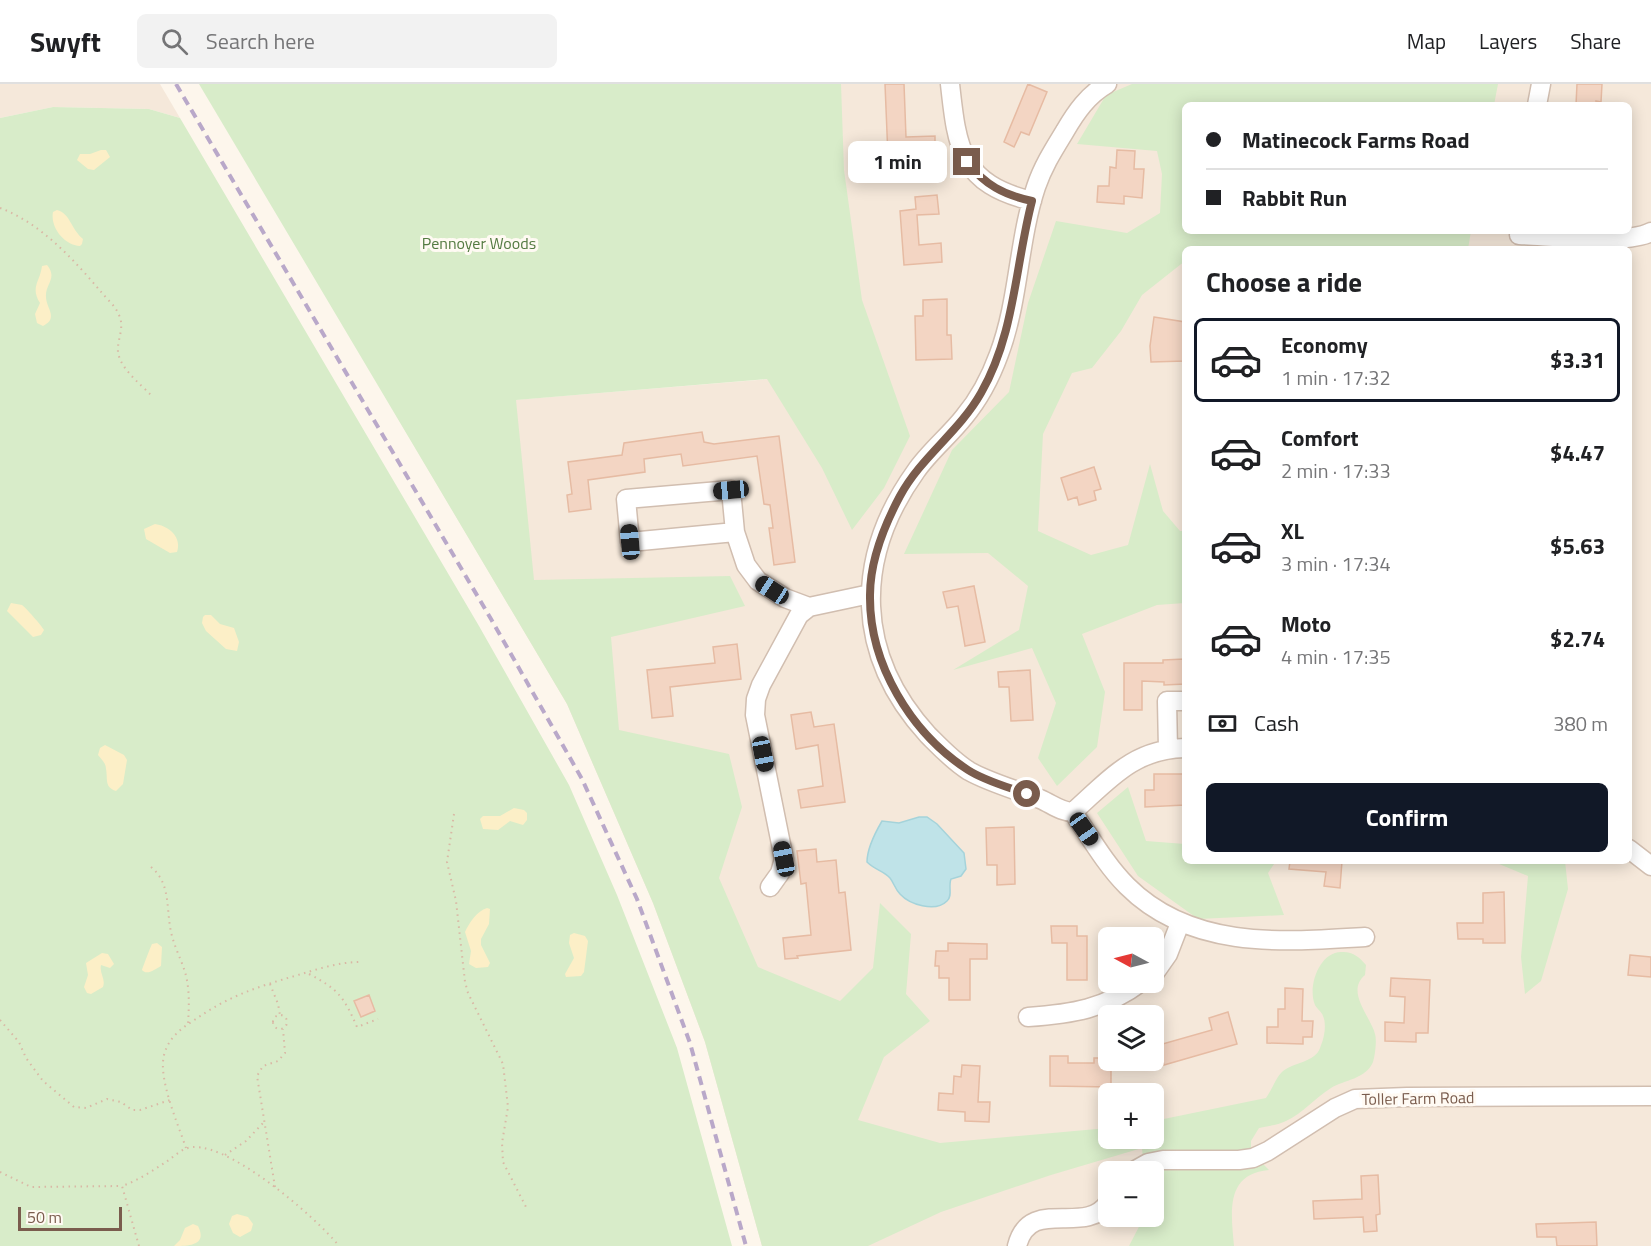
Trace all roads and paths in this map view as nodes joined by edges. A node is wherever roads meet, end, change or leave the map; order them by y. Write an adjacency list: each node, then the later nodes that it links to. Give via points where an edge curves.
1 (950, 84): 5 (street, via 958,142 967,162 992,187)
2 (1107, 84): 5 (street, via 1075,114 1047,159)
3 (1541, 84): 4 (street)
4 (1538, 102)
5 (1032, 201): 11 (street, via 999,356 965,417 916,470 900,496 876,555)
6 (0, 208): 9 (path, via 37,229 82,269 116,310 122,324 118,353 121,362)
7 (1651, 232): 8 (street, via 1643,237 1616,239)
8 (1519, 238)
9 (151, 395)
10 (735, 532): 10 (street, via 630,542 626,500 731,490); 12 (street, via 746,565 758,581)
11 (870, 594): 12 (street); 15 (street, via 880,659 891,686 945,753 970,771)
12 (809, 607): 20 (street, via 799,615 756,699 755,715 784,859)
13 (1182, 701): 14 (street, via 1167,701)
14 (1177, 748): 15 (street, via 1127,765)
15 (1073, 812): 21 (street, via 1127,886 1147,904)
16 (453, 814): 43 (path, via 447,862 456,901 465,982 503,1064 508,1107 502,1162)
17 (1632, 851): 18 (street)
18 (1651, 866)
19 (151, 867): 32 (path, via 159,873 166,889 171,935 189,991)
20 (770, 887)
21 (1180, 923): 22 (street, via 1217,935 1267,940); 23 (street)
22 (1365, 937)
23 (1164, 960)
24 (360, 962): 25 (path)
25 (307, 972): 26 (path); 30 (path, via 340,994 357,1027)
26 (270, 983): 28 (path); 32 (path, via 227,999)
27 (1125, 993): 29 (street, via 1068,1014)
28 (280, 1015): 33 (path, via 288,1021); 33 (path, via 273,1024)
29 (1028, 1017)
30 (378, 1019)
31 (0, 1020): 35 (path, via 43,1081 74,1107 86,1108 107,1099 140,1110)
32 (188, 1024): 35 (path, via 174,1035 163,1058)
33 (283, 1029): 36 (path, via 285,1053 278,1061 263,1066 256,1076)
34 (1651, 1096): 39 (street, Toller Farm Road, via 1355,1099 1253,1158)
35 (171, 1099): 37 (path)
36 (263, 1122): 38 (path, via 246,1141); 42 (path)
37 (186, 1148): 38 (path); 41 (path)
38 (225, 1155): 42 (path)
39 (1158, 1161)
40 (0, 1172): 41 (path, via 31,1187)
41 (122, 1186): 45 (path)
42 (275, 1187): 46 (path)
43 (526, 1206)
44 (1098, 1214): 47 (street, via 1086,1218 1043,1218 1027,1226)
45 (139, 1246)
46 (339, 1246)
47 (1017, 1246)

